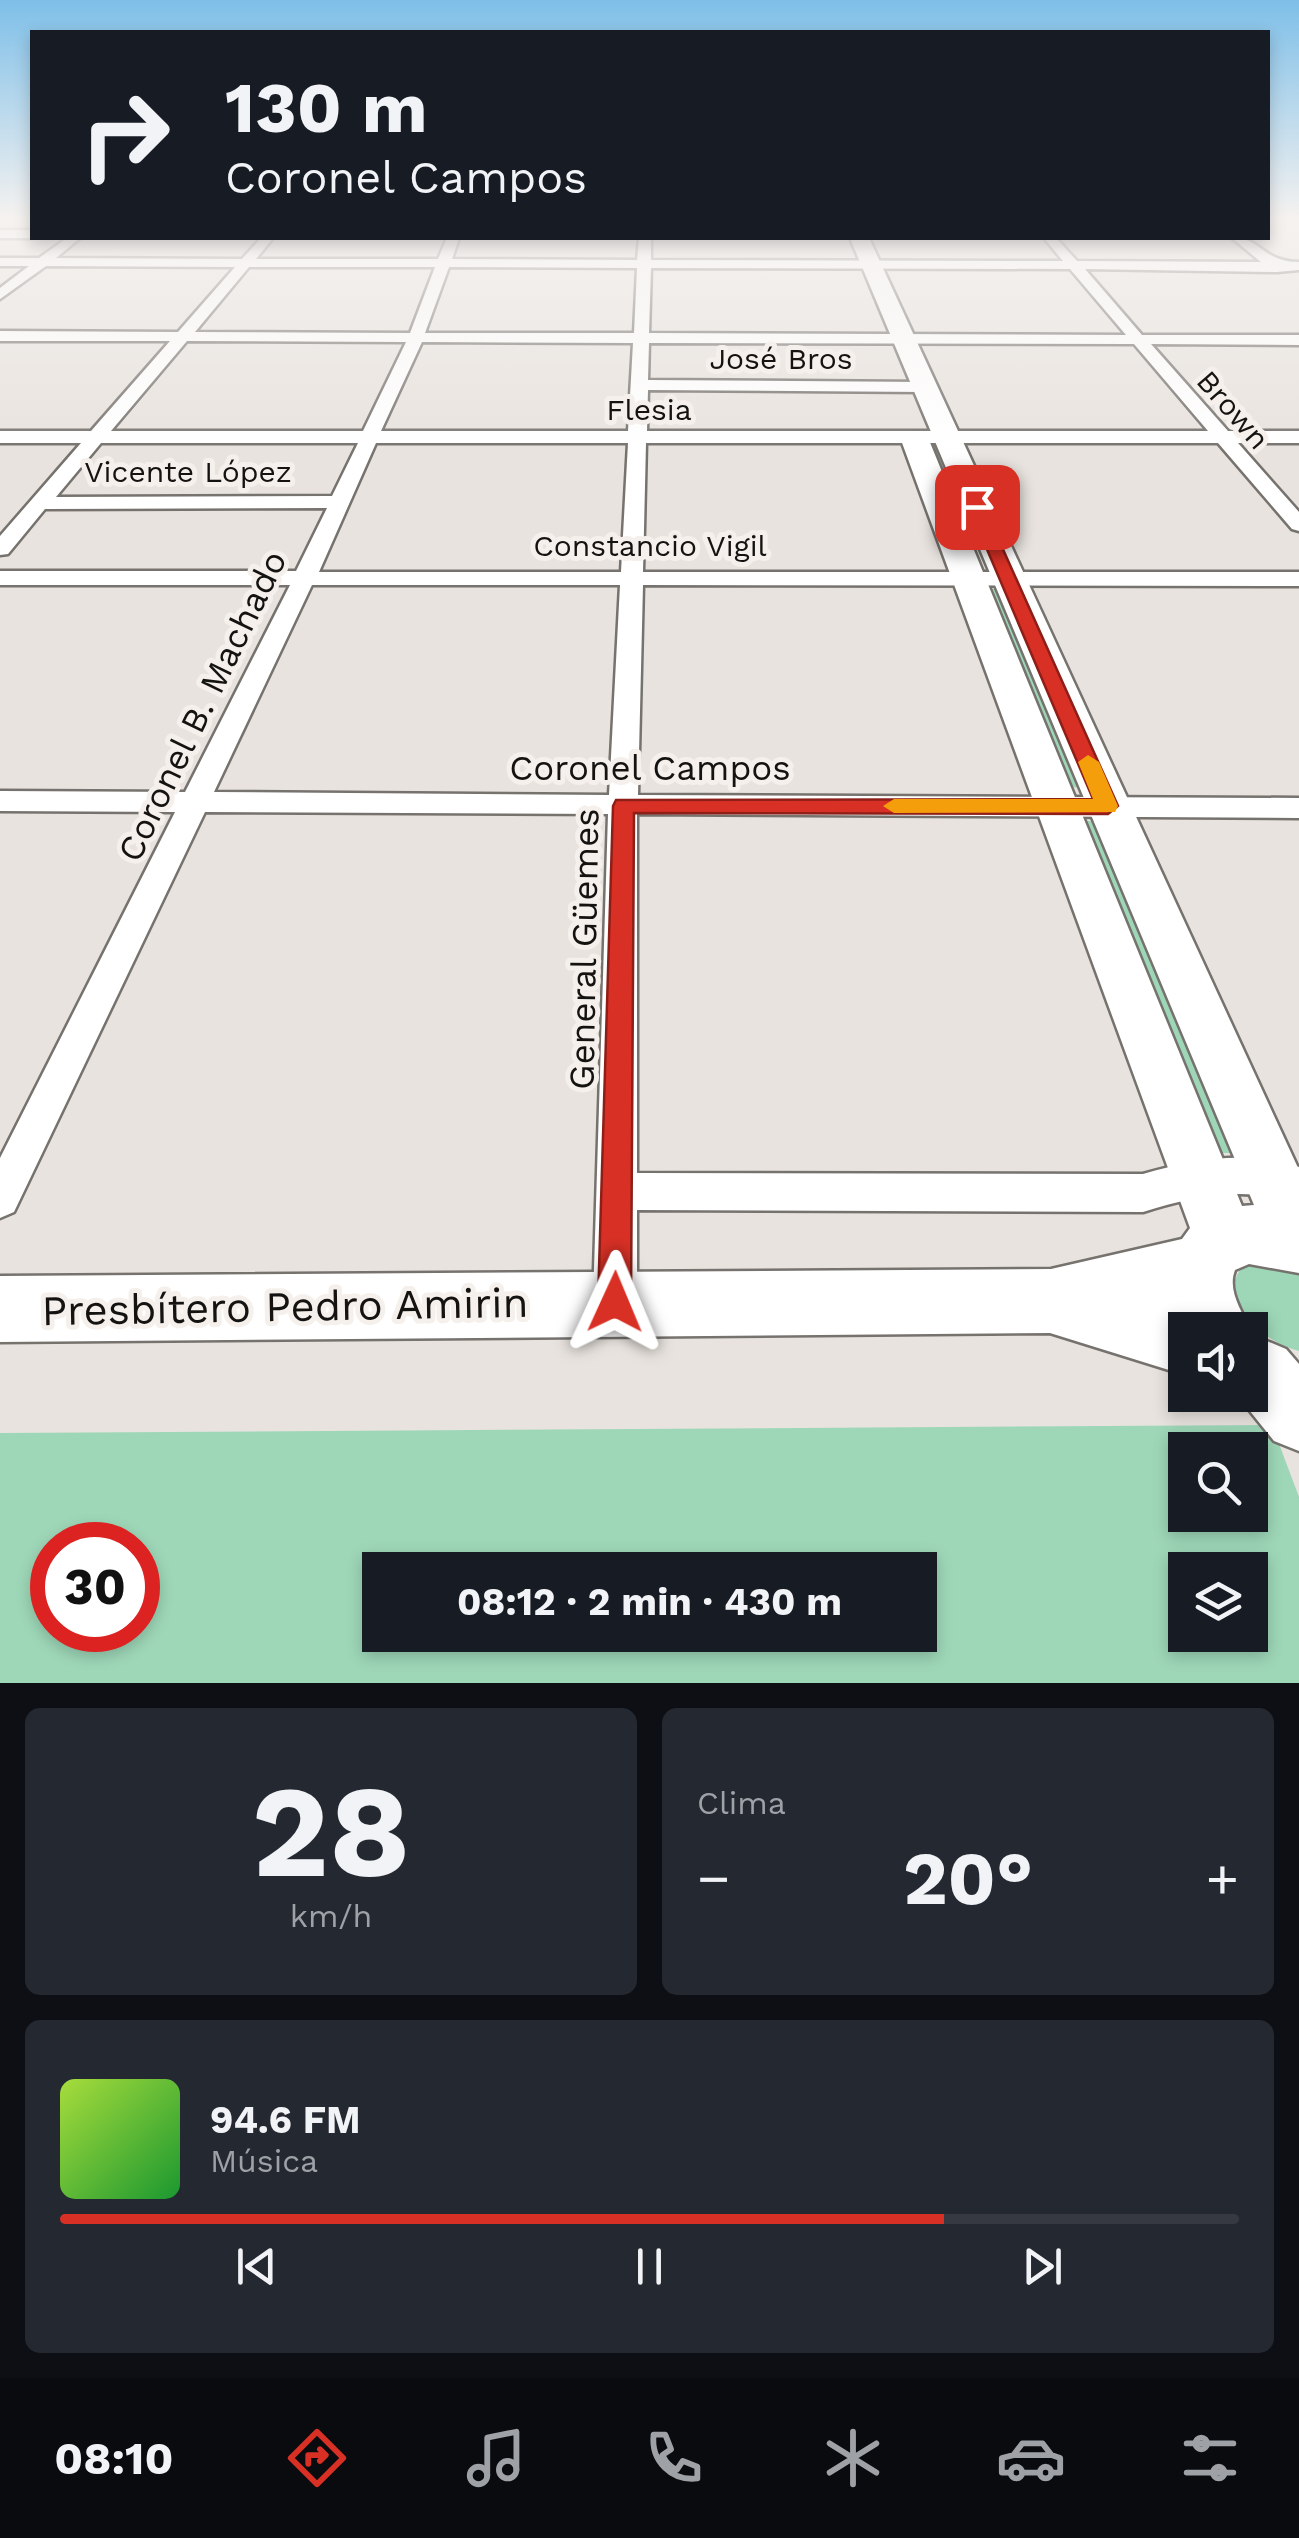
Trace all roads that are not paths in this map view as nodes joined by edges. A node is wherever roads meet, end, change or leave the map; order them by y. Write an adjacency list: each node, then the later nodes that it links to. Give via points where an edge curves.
1 (215, 296): 7 (street)
2 (431, 296): 8 (street, Coronel B. Machado)
3 (641, 296): 10 (street, General Güemes)
4 (872, 296): 9 (main road)
5 (1100, 296): 11 (street, Brown)
6 (0, 336): 7 (street)
7 (179, 337): 8 (street); 16 (street)
8 (416, 337): 10 (street); 20 (street, Coronel B. Machado)
9 (889, 337): 10 (street); 11 (street); 14 (main road)
10 (638, 338): 13 (street, General Güemes)
11 (1136, 339): 12 (street); 18 (street, Brown)
12 (1299, 340)
13 (638, 385): 14 (street, José Bros); 21 (street, General Güemes)
14 (909, 387): 17 (main road)
15 (0, 436): 16 (street, Flesia)
16 (94, 436): 20 (street, Flesia); 22 (street)
17 (930, 436): 18 (street, Flesia); 21 (street, Flesia); 29 (main road)
18 (1219, 437): 19 (street, Flesia); 24 (street, Brown)
19 (1299, 437)
20 (366, 438): 21 (street, Flesia); 23 (street, Coronel B. Machado)
21 (639, 438): 26 (street, General Güemes)
22 (40, 502): 23 (street, Vicente López); 25 (street)
23 (337, 502): 28 (street, Coronel B. Machado)
24 (1299, 525)
25 (0, 549)
26 (633, 576): 28 (street, Constancio Vigil); 29 (street, Constancio Vigil); 33 (street, General Güemes)
27 (0, 578): 28 (street, Constancio Vigil)
28 (304, 578): 32 (street, Coronel B. Machado)
29 (989, 578): 30 (street, Constancio Vigil); 34 (main road); 35 (main road)
30 (1299, 579)
31 (0, 802): 32 (street, Coronel Campos)
32 (195, 802): 33 (street, Coronel Campos); 40 (street, Coronel B. Machado)
33 (624, 806): 34 (street, Coronel Campos); 39 (street, General Güemes)
34 (1060, 806): 35 (street, Coronel Campos); 37 (main road)
35 (1108, 806): 36 (street, Coronel Campos); 38 (main road)
36 (1299, 808)
37 (1200, 1176): 38 (street); 39 (street, via 1143,1193); 42 (main road)
38 (1286, 1180): 41 (main road)
39 (617, 1191): 44 (street, General Güemes)
40 (0, 1199)
41 (1299, 1240): 42 (main road, Presbítero Pedro Amirin, via 1259,1232)
42 (1213, 1251): 43 (main road, Presbítero Pedro Amirin); 46 (main road, via 1203,1300)
43 (1051, 1301): 44 (main road, Presbítero Pedro Amirin); 47 (main road, Presbítero Pedro Amirin)
44 (615, 1302): 45 (main road, Presbítero Pedro Amirin)
45 (0, 1309)
46 (1213, 1312)
47 (1168, 1337)

